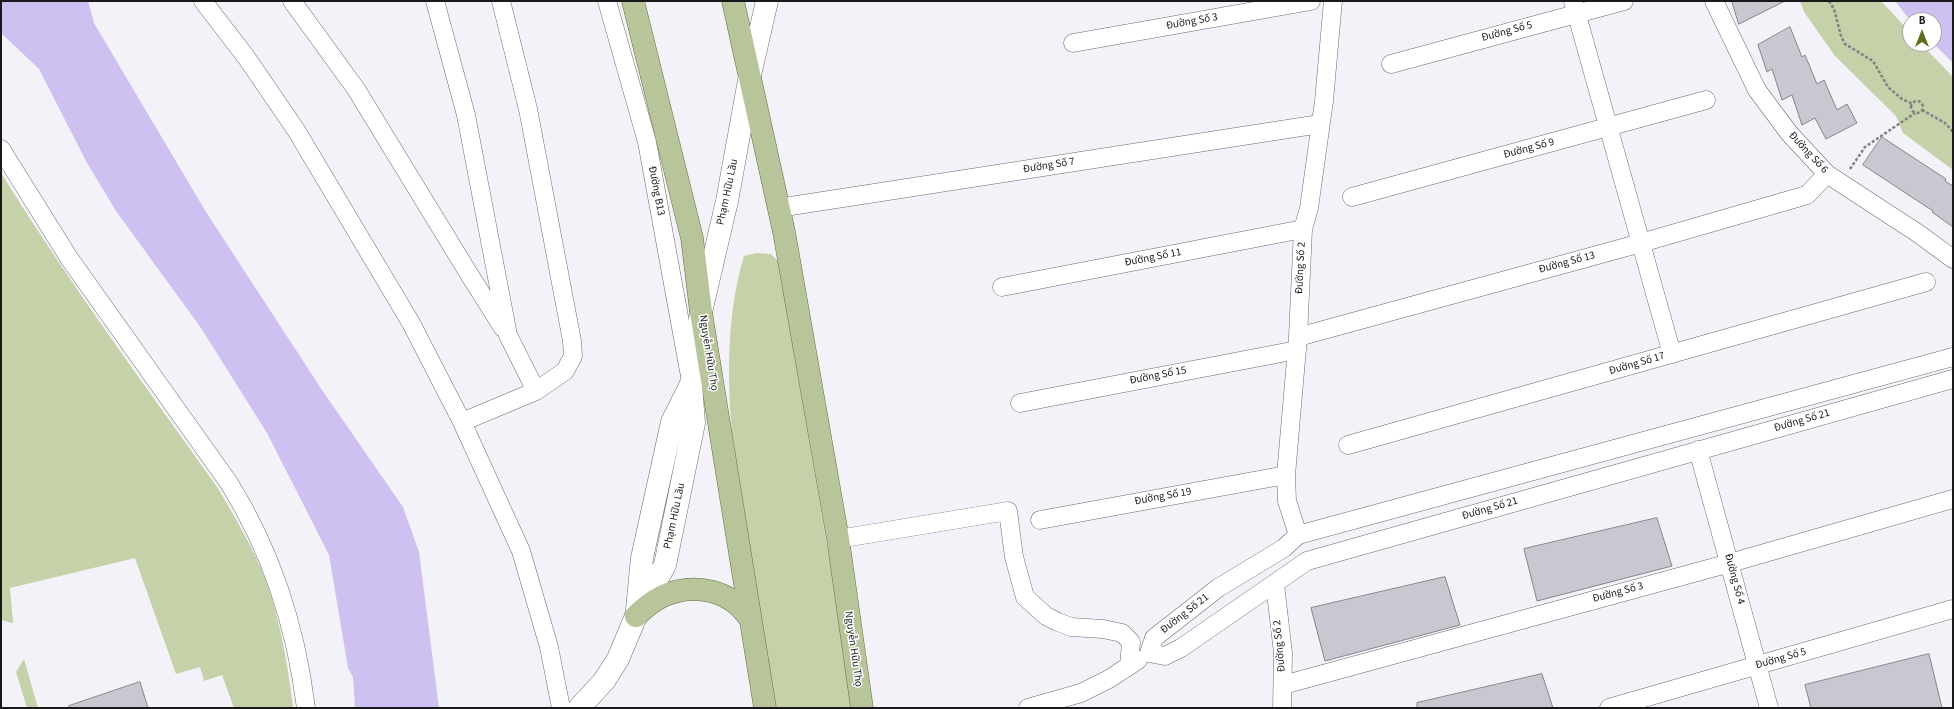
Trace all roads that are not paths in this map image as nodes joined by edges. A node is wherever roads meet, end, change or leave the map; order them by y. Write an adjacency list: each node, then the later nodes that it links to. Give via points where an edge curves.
1 (202, 1): 40 (street, via 246,57 296,130 411,323)
2 (292, 1): 28 (street, via 356,89)
3 (435, 1): 27 (street, via 466,115)
4 (501, 1): 38 (street, via 528,109 572,341 573,356 566,371)
5 (608, 1): 37 (street, Đường B13, via 647,142)
6 (633, 1): 31 (main road, Nguyễn Hữu Thọ, via 692,238)
7 (733, 1): 16 (main road, Nguyễn Hữu Thọ)
8 (767, 1): 16 (main road, Phạm Hữu Lầu)
9 (1311, 1): 14 (street, Đường Số 3)
10 (1333, 1): 18 (street, Đường Số 2)
11 (1624, 1): 13 (street, Đường Số 5)
12 (1714, 1): 21 (street, Đường Số 6, via 1757,90 1789,133)
13 (1574, 7): 15 (street, Đường Số 5); 19 (street)
14 (1073, 43)
15 (1391, 64)
16 (750, 75): 23 (main road, Nguyễn Hữu Thọ); 31 (main road, Phạm Hữu Lầu, via 727,201)
17 (1706, 100): 19 (street, Đường Số 9)
18 (1320, 124): 23 (street, Đường Số 7); 24 (street, Đường Số 2, via 1309,208)
19 (1608, 127): 22 (street, Đường Số 9); 25 (street)
20 (1, 149): 57 (street, via 69,258 244,506 284,599 299,662)
21 (1827, 174): 25 (street, Đường Số 13, via 1807,195); 26 (street, Đường Số 6)
22 (1352, 197)
23 (778, 208): 47 (main road, Nguyễn Hữu Thọ)
24 (1303, 229): 30 (street, Đường Số 11); 33 (street, Đường Số 2)
25 (1641, 243): 33 (street, Đường Số 13); 34 (street)
26 (1953, 259)
27 (495, 268): 28 (street, via 485,278); 32 (street)
28 (472, 279): 32 (street)
29 (1926, 282): 34 (street, Đường Số 17)
30 (1002, 287)
31 (701, 312): 37 (main road, Phạm Hữu Lầu); 52 (main road, Nguyễn Hữu Thọ)
32 (508, 335): 38 (street)
33 (1297, 343): 39 (street, Đường Số 15); 43 (street, Đường Số 2)
34 (1672, 354): 41 (street, Đường Số 17)
35 (1953, 357): 46 (street, Đường Số 21)
36 (1953, 379): 42 (street, Đường Số 21)
37 (691, 384): 51 (main road, Phạm Hữu Lầu, via 694,424 665,565)
38 (536, 391): 40 (street)
39 (1020, 403)
40 (462, 422): 58 (street, via 521,551 549,647)
41 (1348, 445)
42 (1698, 450): 48 (street, Đường Số 4); 49 (street, Đường Số 21, via 1307,561)
43 (1286, 475): 45 (street, Đường Số 19); 46 (street, Đường Số 2, via 1287,501)
44 (1953, 499): 48 (street, Đường Số 3)
45 (1040, 520)
46 (1298, 535): 53 (street, Đường Số 21, via 1284,548 1218,588 1154,638)
47 (838, 539): 55 (street, via 1008,511 1014,557 1025,597 1046,616 1064,624 1122,633 1131,642); 61 (main road, Nguyễn Hữu Thọ)
48 (1730, 563): 54 (street, Đường Số 4); 56 (street, Đường Số 3)
49 (1275, 584): 53 (street, Đường Số 21, via 1181,648 1165,656); 56 (street, Đường Số 2, via 1283,652)
50 (1953, 609): 54 (street, Đường Số 5)
51 (636, 616): 52 (main road, via 663,596 675,592 704,590 718,592 733,599); 59 (main road, Phạm Hữu Lầu, via 618,659 604,681)
52 (750, 619): 60 (main road, Nguyễn Hữu Thọ)
53 (1149, 653): 55 (street)
54 (1758, 665): 64 (street, Đường Số 5); 65 (street, Đường Số 4)
55 (1129, 666): 62 (street, via 1081,693)
56 (1283, 685): 63 (street, Đường Số 2)
57 (306, 708)
58 (561, 708)
59 (580, 708)
60 (765, 708)
61 (862, 708)
62 (1028, 708)
63 (1282, 708)
64 (1609, 708)
65 (1769, 708)

